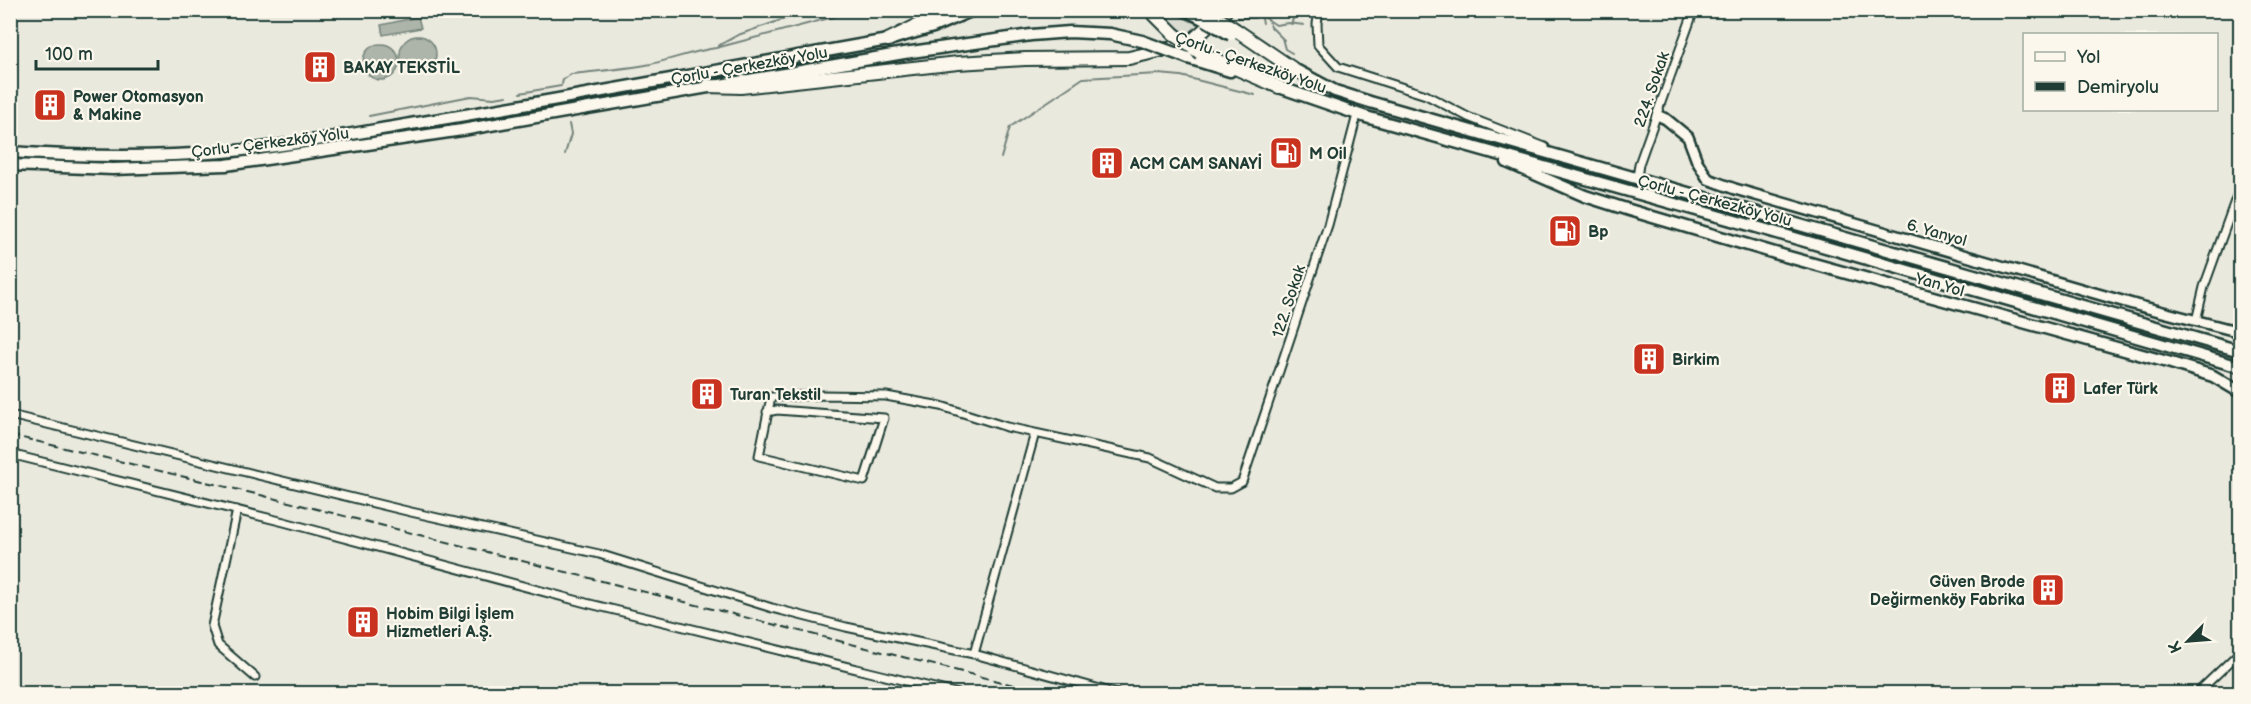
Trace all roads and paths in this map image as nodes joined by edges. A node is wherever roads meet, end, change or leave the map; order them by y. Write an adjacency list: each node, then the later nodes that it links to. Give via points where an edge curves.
1 (949, 10): 9 (highway)
2 (973, 10): 9 (main road, Çorlu - Çerkezköy Yolu)
3 (1150, 10): 10 (highway, bridge)
4 (1186, 10): 8 (main road, Çorlu - Çerkezköy Yolu)
5 (1226, 10): 12 (highway, via 1194,39 1129,58 958,63 741,87)
6 (1320, 10): 20 (street, via 1318,45 1338,67 1425,96)
7 (1694, 10): 15 (street, 224. Sokak)
8 (1206, 14): 11 (highway, bridge)
9 (888, 40): 19 (main road, Çorlu - Çerkezköy Yolu, via 513,107 237,150 170,155)
10 (1194, 55): 12 (main road, Çorlu - Çerkezköy Yolu, bridge, via 1110,34 1032,35); 13 (highway)
11 (1292, 68): 20 (main road, Çorlu - Çerkezköy Yolu, via 1335,91)
12 (707, 86): 21 (main road, Çorlu - Çerkezköy Yolu, via 462,130 226,165 113,169)
13 (1279, 87): 14 (main road, Çorlu - Çerkezköy Yolu)
14 (1357, 115): 17 (main road, Çorlu - Çerkezköy Yolu); 33 (street, 122. Sokak, via 1328,225 1242,482 1231,488 1215,488 1150,458)
15 (1657, 115): 22 (street, 224. Sokak); 26 (main road, 6. Yanyol, via 1688,136 1708,179)
16 (10, 144): 19 (main road)
17 (1482, 149): 24 (main road, Çorlu - Çerkezköy Yolu); 25 (main road, Yan Yol, via 1549,182)
18 (10, 152): 19 (main road, Çorlu - Çerkezköy Yolu)
19 (42, 154)
20 (1569, 157): 22 (main road, Çorlu - Çerkezköy Yolu)
21 (10, 165)
22 (1637, 178): 24 (main road); 28 (main road, Çorlu - Çerkezköy Yolu)
23 (2241, 188): 26 (street, via 2204,287)
24 (1632, 193): 25 (main road); 29 (main road, Çorlu - Çerkezköy Yolu)
25 (1629, 210): 30 (main road, Yan Yol, via 2171,363 2213,376)
26 (2196, 321): 27 (main road, 6. Yanyol)
27 (2241, 332)
28 (2241, 351)
29 (2241, 367)
30 (2241, 393)
31 (767, 412): 31 (street, via 759,456 864,481 884,418); 33 (street, via 771,397 886,396 941,406)
32 (10, 415): 37 (street, via 599,554 772,608)
33 (1035, 433): 37 (street)
34 (10, 454): 35 (street)
35 (237, 510): 38 (street, via 212,626 218,645); 39 (street, via 585,603)
36 (2241, 652): 41 (street)
37 (974, 654): 40 (street)
38 (255, 677)
39 (959, 693)
40 (1118, 693)
41 (2196, 693)

